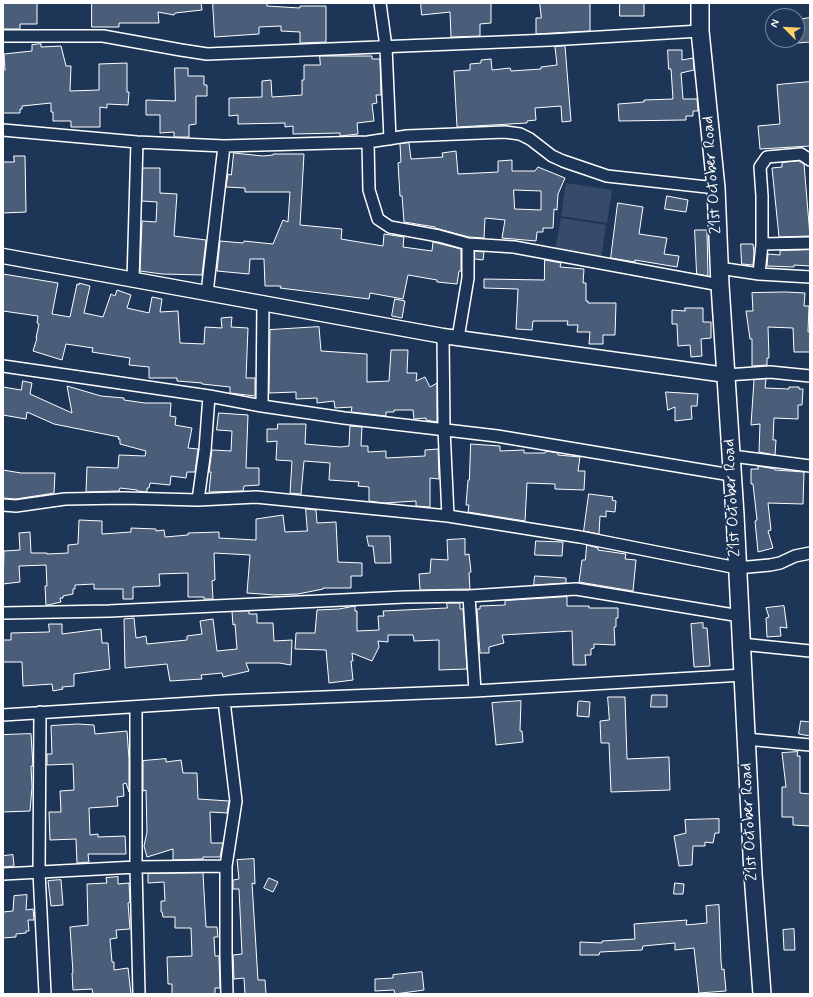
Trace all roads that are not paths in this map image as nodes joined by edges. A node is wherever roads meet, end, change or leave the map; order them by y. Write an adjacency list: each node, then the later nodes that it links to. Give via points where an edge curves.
1 (380, 3): 5 (street)
2 (700, 3): 3 (main road, 21st October Road)
3 (700, 31): 5 (street); 12 (main road, 21st October Road)
4 (3, 36): 5 (street, via 102,36 207,54)
5 (386, 47): 7 (street)
6 (3, 130): 8 (street)
7 (390, 139): 9 (street); 12 (street, via 505,132 520,134 552,156 607,176)
8 (138, 142): 10 (street); 20 (street)
9 (368, 142): 10 (street); 14 (street, via 369,190 378,219 390,227)
10 (224, 146): 22 (street)
11 (810, 160): 15 (street, via 801,154 767,157 760,167)
12 (716, 188): 17 (main road, 21st October Road)
13 (810, 242): 15 (street)
14 (468, 244): 21 (street, via 514,247); 25 (street, via 468,278)
15 (762, 244): 18 (street)
16 (3, 256): 20 (street)
17 (719, 268): 18 (street); 21 (main road, 21st October Road)
18 (759, 274): 19 (street)
19 (810, 277)
20 (134, 280): 22 (street)
21 (720, 285): 27 (main road, 21st October Road)
22 (207, 293): 23 (street)
23 (263, 302): 24 (street); 30 (street)
24 (443, 336): 25 (street); 31 (street)
25 (458, 338): 27 (street)
26 (3, 366): 29 (street)
27 (726, 375): 28 (street, via 770,372); 32 (main road, 21st October Road)
28 (810, 376)
29 (209, 396): 30 (street); 35 (street)
30 (262, 406): 31 (street)
31 (444, 429): 34 (street); 37 (street)
32 (732, 456): 33 (street); 34 (main road, 21st October Road)
33 (810, 466)
34 (731, 475): 39 (main road, 21st October Road)
35 (198, 500): 36 (street, via 72,499 16,506); 37 (street, via 256,497)
36 (3, 505)
37 (448, 516): 39 (street, via 580,537)
38 (810, 554): 39 (street, via 795,556 770,565)
39 (737, 568): 42 (main road, 21st October Road)
40 (469, 596): 41 (street); 42 (street, via 576,589); 46 (street)
41 (3, 613)
42 (740, 616): 43 (main road, 21st October Road)
43 (741, 644): 44 (street); 45 (main road, 21st October Road)
44 (810, 651)
45 (743, 675): 46 (street); 51 (main road, 21st October Road)
46 (475, 691): 47 (street)
47 (224, 701): 48 (street); 53 (street, via 236,801)
48 (136, 707): 49 (street); 54 (street)
49 (40, 712): 50 (street); 55 (street)
50 (3, 715)
51 (746, 739): 52 (street); 60 (main road, 21st October Road)
52 (810, 745)
53 (226, 866): 54 (street); 59 (street)
54 (136, 867): 55 (street); 58 (street)
55 (39, 872): 56 (street); 57 (street)
56 (3, 874)
57 (45, 994)
58 (139, 994)
59 (228, 994)
60 (762, 994)

